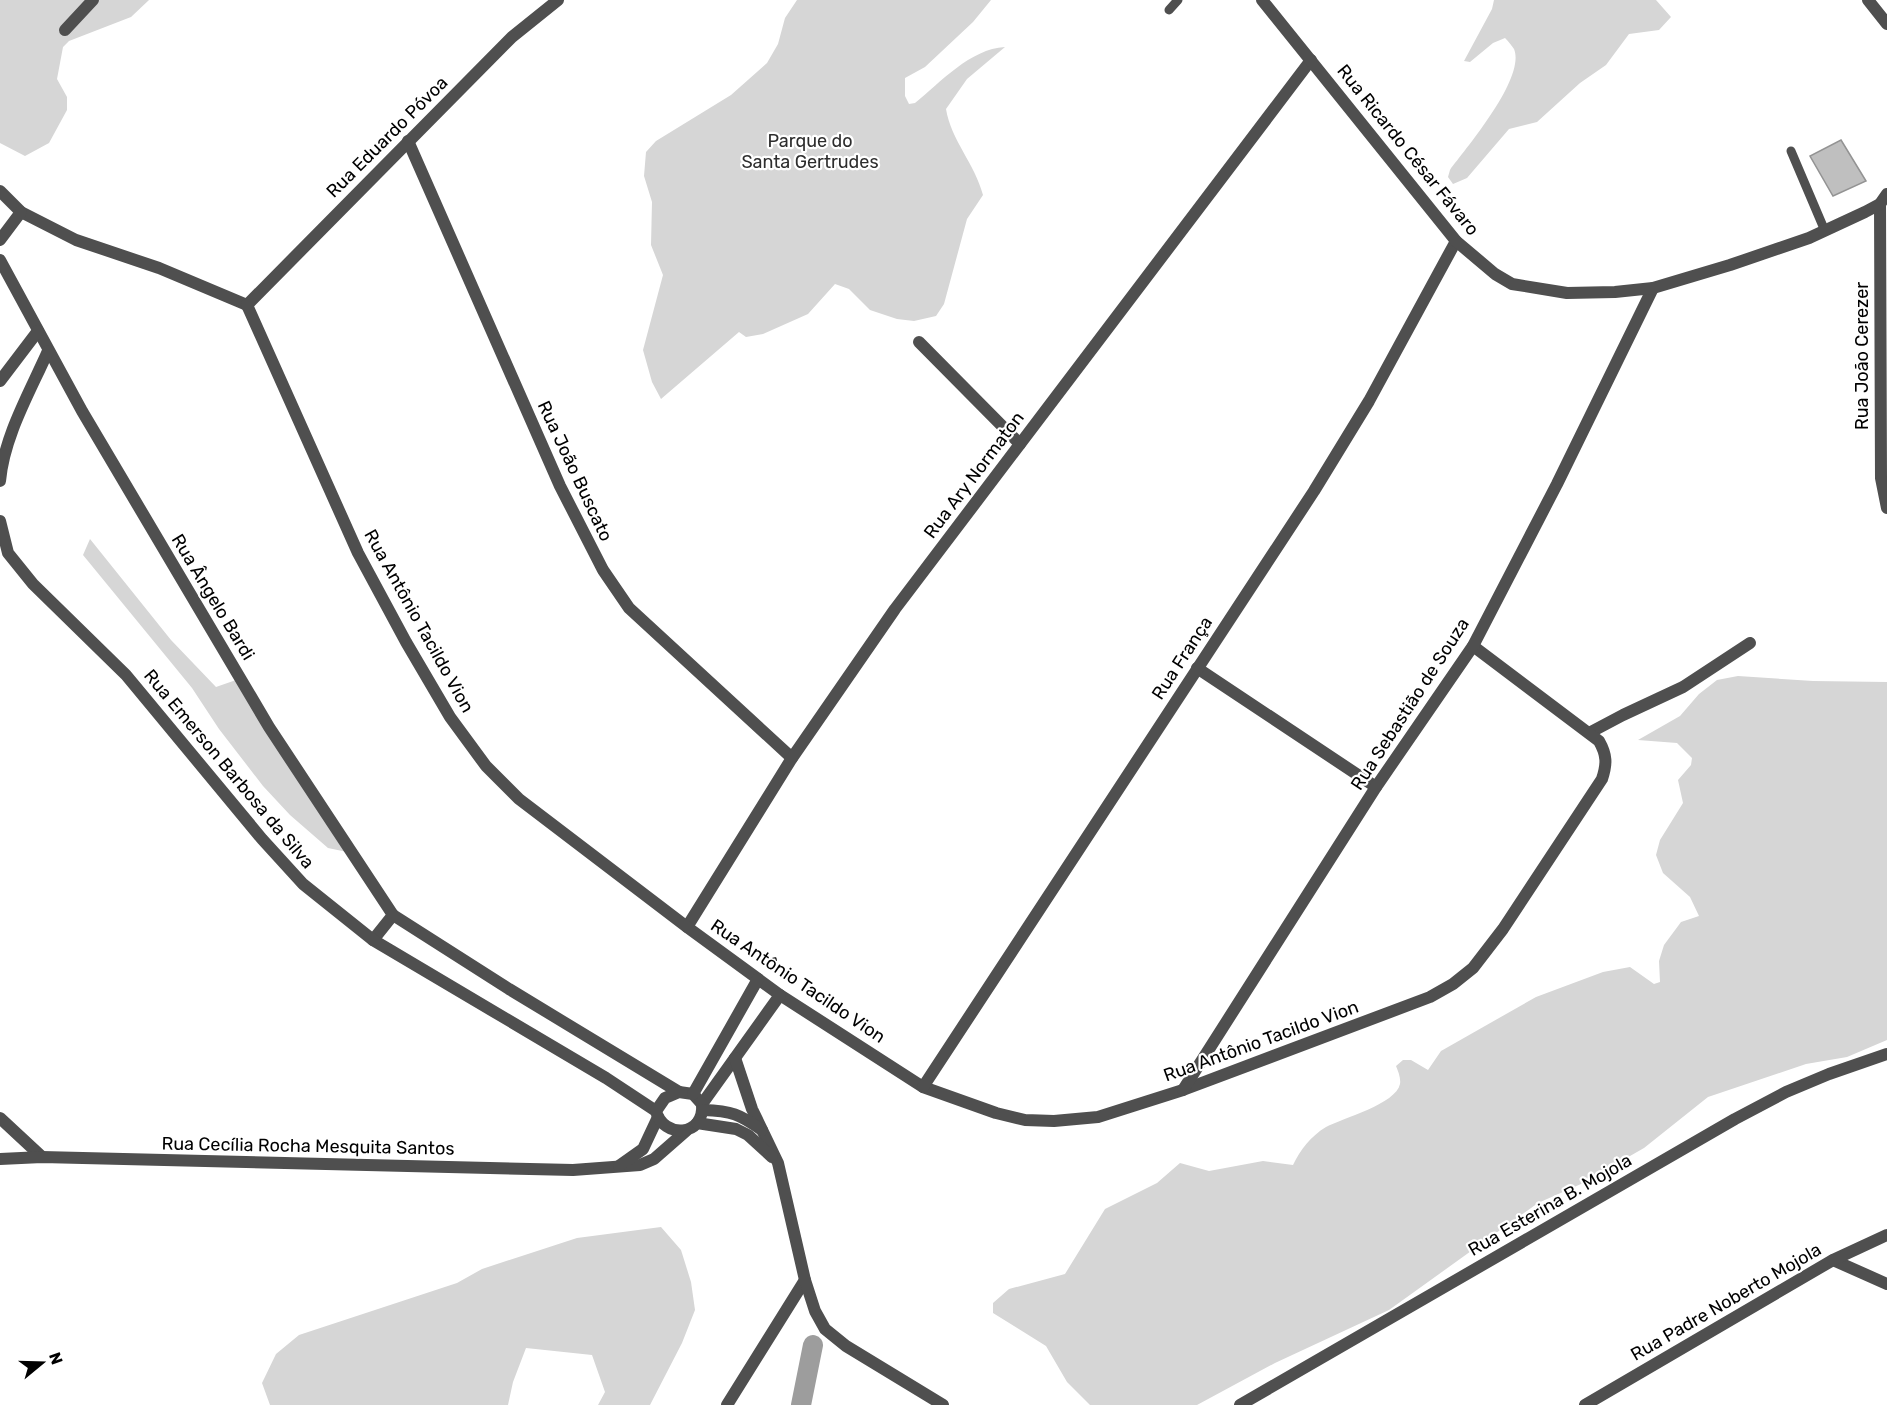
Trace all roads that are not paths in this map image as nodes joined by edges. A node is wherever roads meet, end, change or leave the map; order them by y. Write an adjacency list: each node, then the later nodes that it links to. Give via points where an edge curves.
1 (93, 0): 8 (street)
2 (558, 0): 10 (street, Rua Eduardo Póvoa, via 512,37)
3 (1178, 0): 6 (lane)
4 (1262, 0): 9 (street, Rua Ricardo César Fávaro)
5 (1869, 2): 7 (street)
6 (1169, 10)
7 (1887, 24)
8 (65, 30)
9 (1311, 60): 17 (street, Rua Ricardo César Fávaro); 25 (street, Rua Ary Normaton)
10 (408, 141): 20 (street, Rua Eduardo Póvoa); 33 (street, Rua João Buscato, via 560,486 603,570 629,608)
11 (1791, 151): 15 (lane)
12 (0, 191): 14 (street)
13 (1884, 199): 15 (street, Rua Ricardo César Fávaro); 27 (street, Rua João Cerezer, via 1881,478)
14 (21, 212): 16 (street); 20 (street, via 76,240 159,268)
15 (1825, 231): 19 (street, Rua Ricardo César Fávaro)
16 (0, 240)
17 (1455, 241): 19 (street, Rua Ricardo César Fávaro, via 1512,284 1567,293); 31 (street, Rua França, via 1369,401)
18 (0, 260): 21 (street, Rua Ângelo Bardi)
19 (1653, 288): 30 (street, Rua Sebastião de Souza)
20 (247, 305): 36 (street, Rua Antônio Tacildo Vion, via 358,553 450,717 486,766 519,799)
21 (38, 331): 23 (street, Rua Ângelo Bardi); 24 (street)
22 (919, 342): 25 (street)
23 (48, 351): 26 (street, via 18,418); 35 (street, Rua Ângelo Bardi, via 269,727)
24 (0, 381)
25 (1020, 444): 33 (street, Rua Ary Normaton, via 895,609)
26 (0, 481)
27 (1887, 508)
28 (0, 521): 37 (street, Rua Emerson Barbosa da Silva, via 8,552 33,584 126,675 303,884)
29 (1750, 643): 32 (street, via 1683,687)
30 (1473, 646): 32 (street, Rua Antônio Tacildo Vion); 34 (street, Rua Sebastião de Souza)
31 (1197, 668): 34 (street); 42 (street, Rua França)
32 (1589, 733): 43 (street, Rua Antônio Tacildo Vion, via 1604,750 1606,766 1602,779 1473,968 1430,997)
33 (792, 758): 36 (street, Rua Ary Normaton)
34 (1376, 787): 43 (street, Rua Sebastião de Souza)
35 (393, 915): 37 (street); 44 (street)
36 (687, 927): 38 (street, Rua Antônio Tacildo Vion)
37 (373, 940): 47 (street, Rua Emerson Barbosa da Silva, via 606,1078)
38 (758, 979): 39 (street, Rua Antônio Tacildo Vion); 45 (street)
39 (780, 994): 41 (street); 42 (street, Rua Antônio Tacildo Vion)
40 (1887, 1054): 62 (street, Rua Esterina B. Mojola, via 1766,1102)
41 (735, 1058): 46 (street); 51 (street)
42 (923, 1087): 43 (street, Rua Antônio Tacildo Vion, via 1025,1120 1098,1117)
43 (1183, 1090)
44 (680, 1092): 45 (street); 47 (street, via 665,1098)
45 (693, 1094): 46 (street)
46 (702, 1107): 49 (street); 51 (street, via 741,1116)
47 (657, 1114): 50 (street, via 670,1128); 55 (street, via 644,1149)
48 (0, 1118): 52 (street)
49 (697, 1123): 50 (street); 54 (street, via 748,1134)
50 (686, 1131): 55 (street, Rua Cecília Rocha Mesquita Santos, via 654,1159)
51 (763, 1131): 54 (street)
52 (42, 1157): 53 (street, Rua Cecília Rocha Mesquita Santos); 55 (street, Rua Cecília Rocha Mesquita Santos, via 561,1170)
53 (0, 1159)
54 (778, 1163): 58 (street)
55 (616, 1168)
56 (1887, 1235): 57 (street, Rua Padre Noberto Mojola)
57 (1833, 1260): 59 (street); 63 (street, Rua Padre Noberto Mojola)
58 (805, 1280): 60 (street); 61 (street, via 814,1311 825,1329)
59 (1887, 1284)
60 (727, 1405)
61 (943, 1405)
62 (1240, 1405)
63 (1585, 1405)

